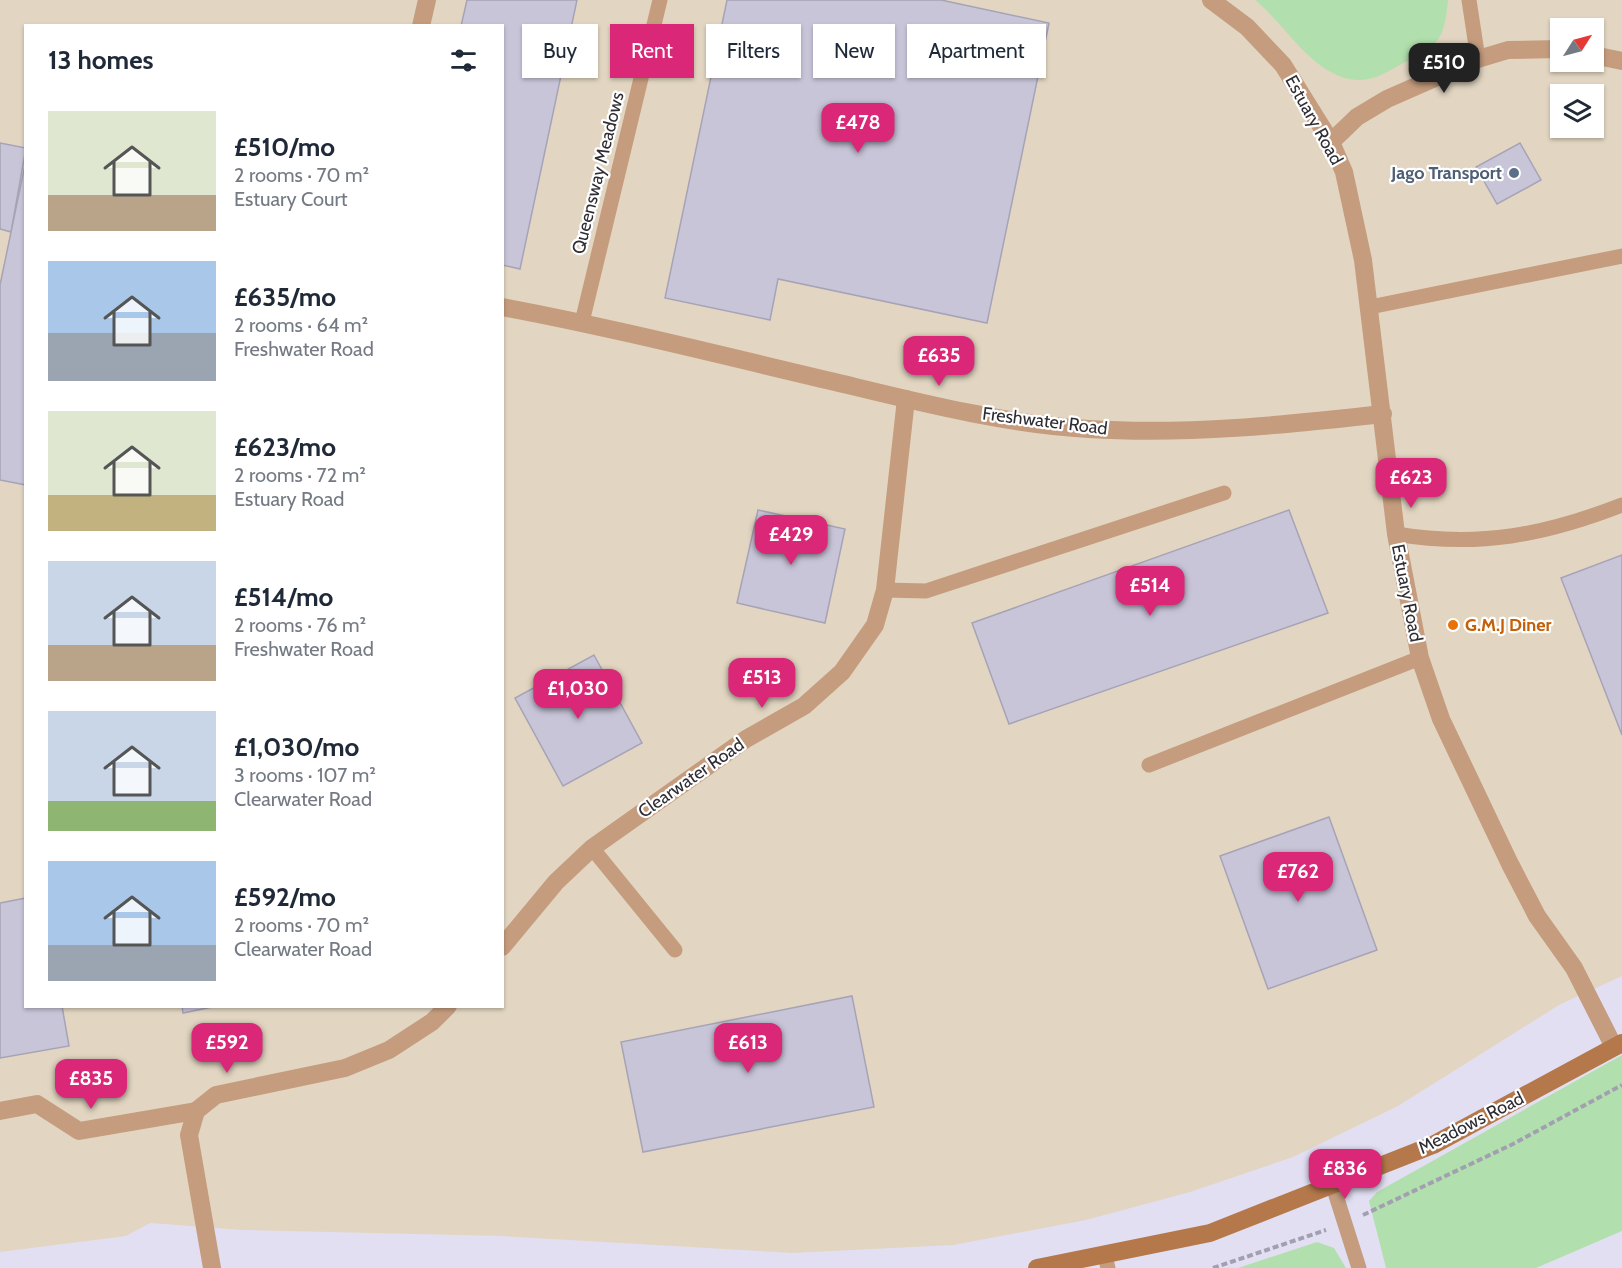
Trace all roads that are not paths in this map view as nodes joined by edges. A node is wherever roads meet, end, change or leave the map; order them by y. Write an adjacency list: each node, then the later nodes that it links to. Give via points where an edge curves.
1 (427, 0): 5 (street)
2 (660, 0): 14 (lane, Queensway Meadows)
3 (1211, 0): 10 (street, Estuary Road, via 1247,27 1283,64)
4 (1469, 0): 8 (lane)
5 (421, 24)
6 (1550, 49): 8 (street, via 1508,50)
7 (1604, 57): 9 (street)
8 (1478, 59): 10 (street, via 1387,99 1357,117)
9 (1622, 61)
10 (1331, 142): 13 (street, Estuary Road, via 1354,212)
11 (1622, 256): 13 (lane)
12 (504, 307): 14 (street, Freshwater Road)
13 (1370, 307): 16 (street, Estuary Road)
14 (582, 322): 15 (street, Freshwater Road)
15 (906, 399): 16 (street, Freshwater Road, via 1001,418 1088,429 1226,429); 20 (street, Clearwater Road)
16 (1383, 414): 19 (street, Estuary Road)
17 (1224, 493): 20 (lane, via 926,591)
18 (1622, 505): 19 (lane, via 1575,523 1506,539 1430,540)
19 (1396, 534): 21 (street, Estuary Road)
20 (885, 590): 23 (street, Clearwater Road, via 875,625 842,672 804,706 746,739)
21 (1420, 658): 22 (lane); 27 (street, Estuary Road, via 1441,719 1509,864)
22 (1149, 765)
23 (592, 848): 24 (street, Clearwater Road, via 556,882); 25 (lane)
24 (504, 945)
25 (675, 950)
26 (446, 1008): 29 (street, via 389,1050 356,1064 216,1095)
27 (1618, 1045): 30 (street, Meadows Road, via 1433,1145)
28 (0, 1111): 29 (street, via 37,1104 79,1131)
29 (196, 1111): 32 (street, via 189,1135)
30 (1333, 1185): 31 (street, Meadows Road, via 1210,1233); 34 (lane)
31 (1107, 1262): 33 (street, Meadows Road)
32 (212, 1268)
33 (1037, 1268)
34 (1359, 1268)

